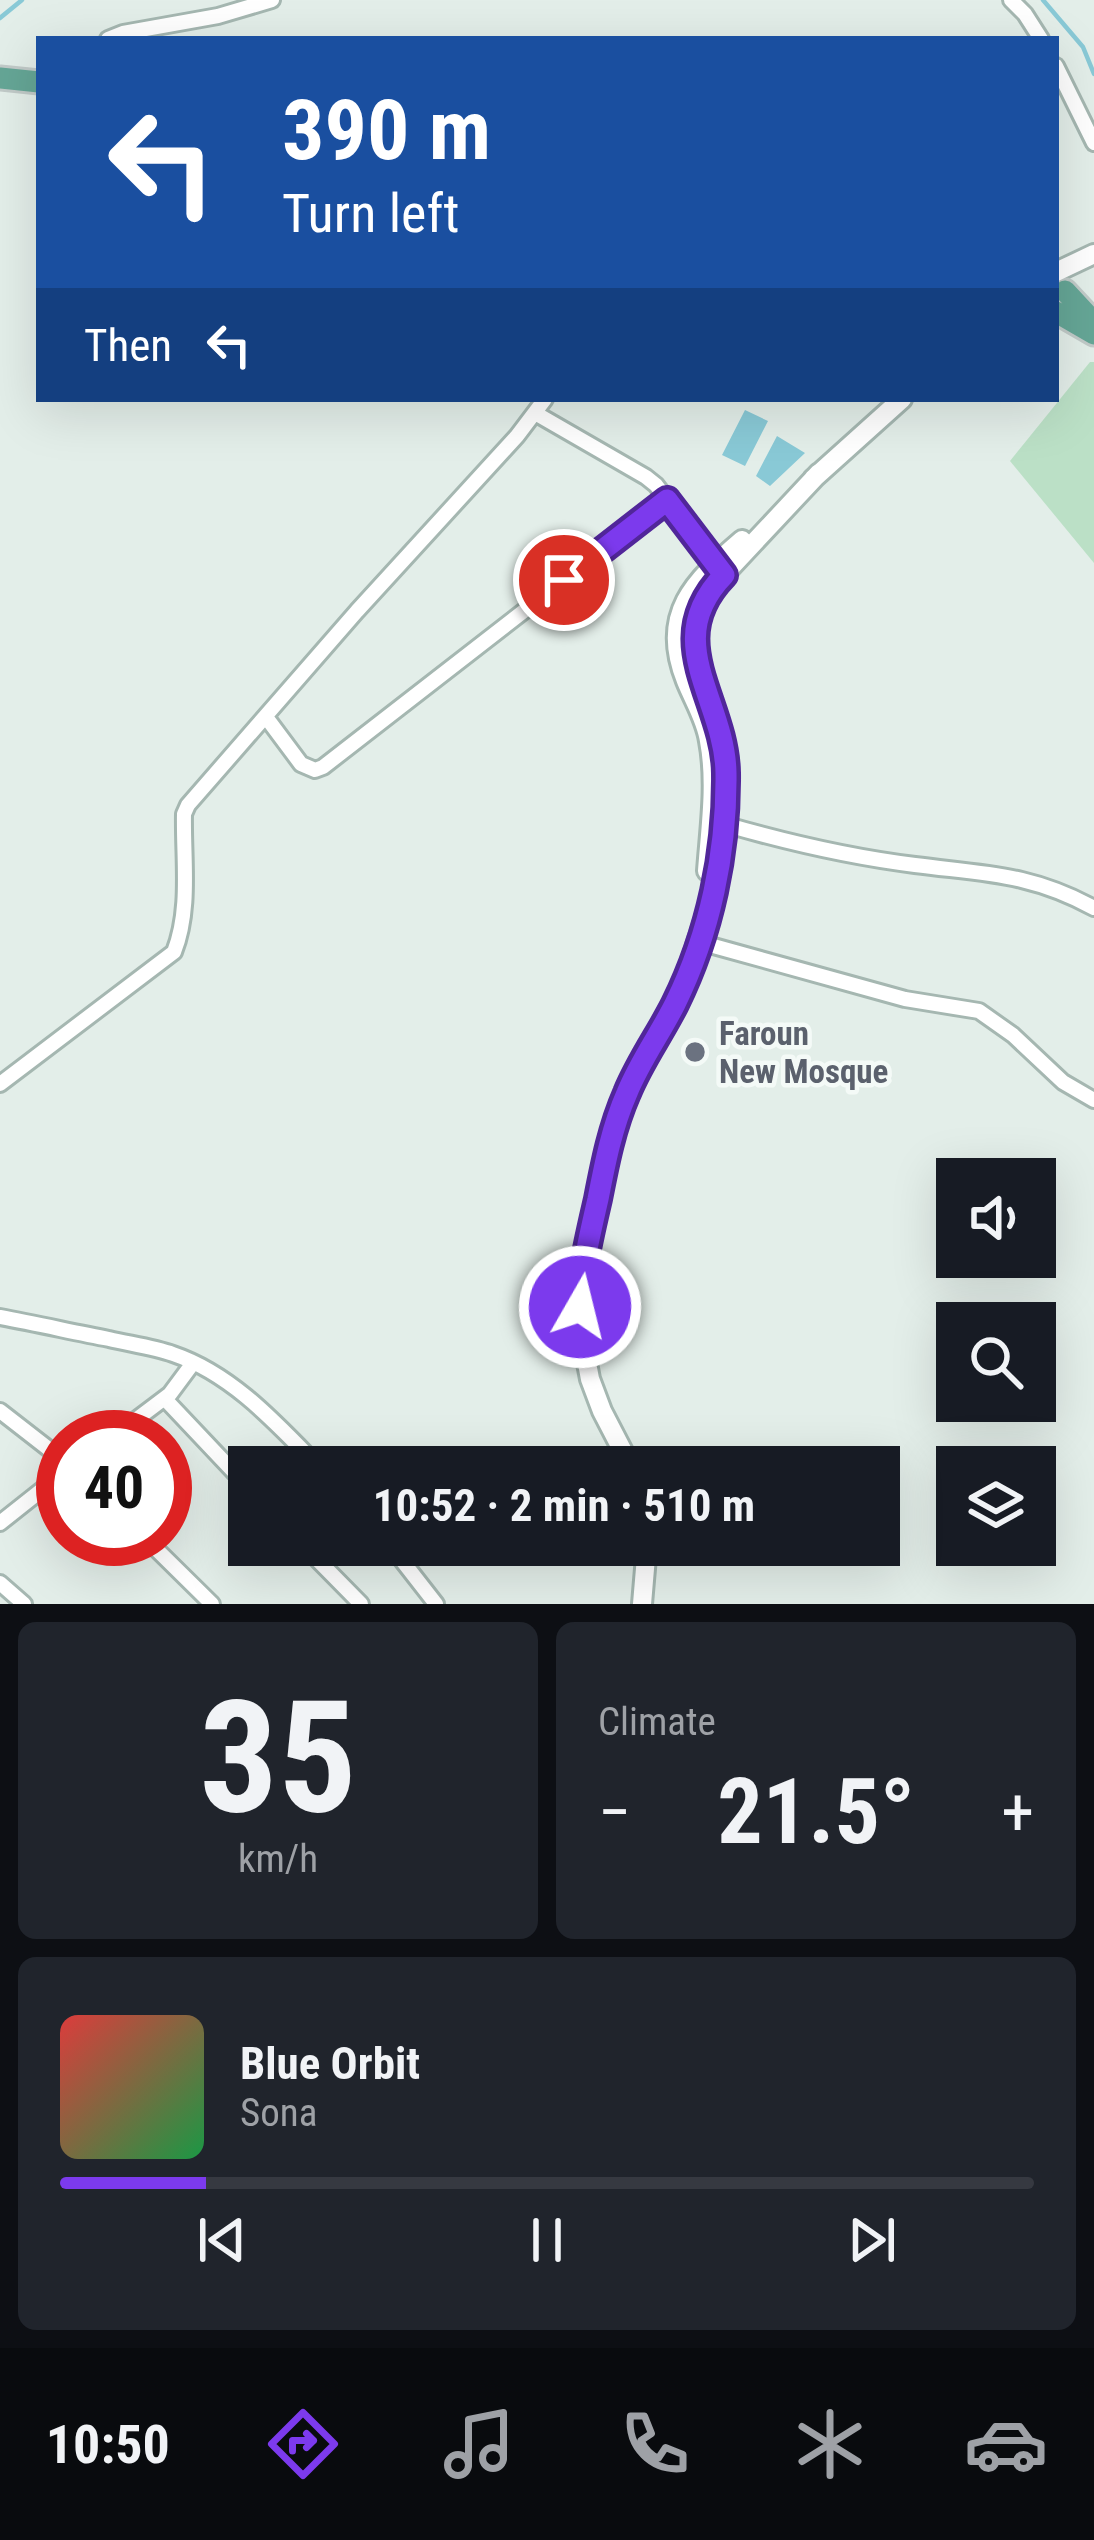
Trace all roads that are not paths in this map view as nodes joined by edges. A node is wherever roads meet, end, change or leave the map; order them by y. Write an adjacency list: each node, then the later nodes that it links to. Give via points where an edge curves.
1 (272, 0): 3 (street)
2 (1011, 0): 4 (street)
3 (116, 36)
4 (1039, 36)
5 (1059, 72): 6 (street)
6 (1094, 143)
7 (1094, 256): 8 (street)
8 (1059, 290): 9 (main road)
9 (1093, 323)
10 (543, 402): 12 (street)
11 (899, 402): 14 (street)
12 (535, 413): 13 (street, via 646,477); 15 (street)
13 (667, 500): 14 (street); 15 (street, via 323,767 301,764)
14 (719, 570): 16 (street, via 694,654 724,743); 18 (street, via 697,581 676,635 710,744)
15 (266, 717): 20 (street, via 184,814 186,876 174,952)
16 (724, 824): 17 (street, via 912,865 1000,873); 18 (street)
17 (1094, 908)
18 (707, 912): 19 (street)
19 (699, 942): 21 (street, via 905,999 979,1011); 29 (street, via 622,1105 582,1275 586,1363)
20 (0, 1084)
21 (1094, 1100)
22 (0, 1317): 23 (street)
23 (193, 1363): 24 (street); 28 (street, via 229,1383)
24 (165, 1399): 25 (street); 30 (street)
25 (150, 1410)
26 (0, 1411): 27 (street)
27 (36, 1439)
28 (298, 1446)
29 (620, 1446)
30 (228, 1465)
31 (36, 1494): 32 (street)
32 (0, 1523)
33 (173, 1566): 39 (street)
34 (325, 1566): 40 (street)
35 (406, 1566): 41 (street)
36 (646, 1566): 42 (street)
37 (0, 1583): 38 (street)
38 (24, 1604)
39 (212, 1604)
40 (362, 1604)
41 (436, 1604)
42 (643, 1604)

